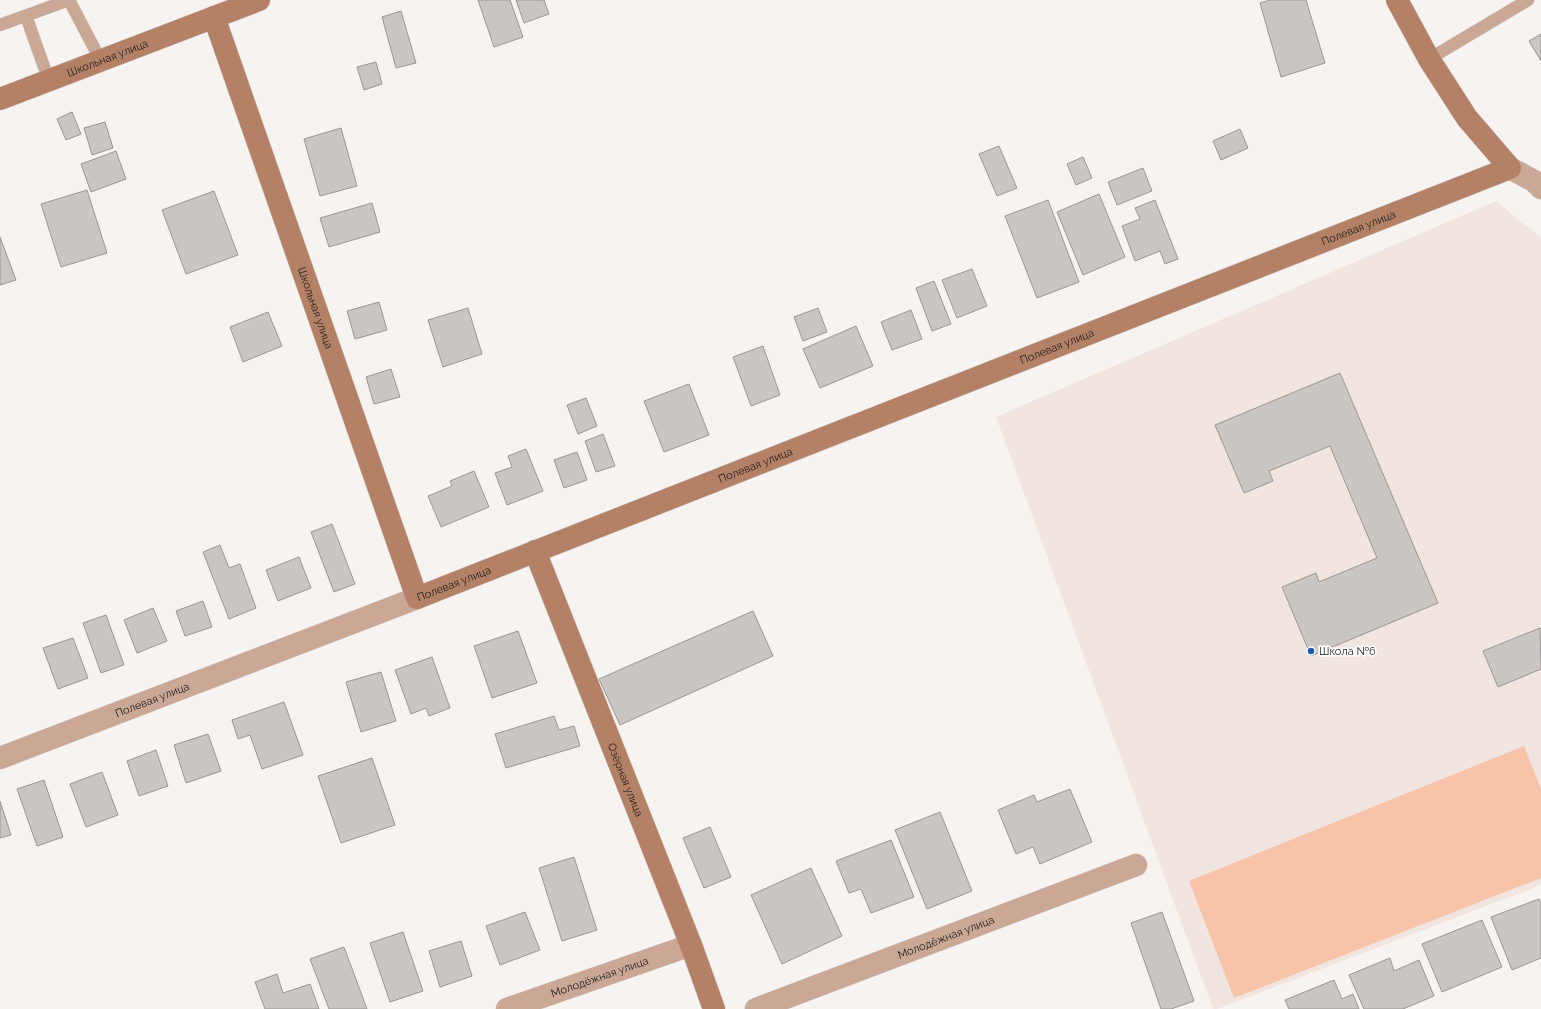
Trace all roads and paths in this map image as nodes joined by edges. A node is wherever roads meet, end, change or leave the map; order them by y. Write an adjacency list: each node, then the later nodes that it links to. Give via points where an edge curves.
1 (69, 0): 5 (lane); 9 (lane)
2 (259, 0): 6 (street, Школьная улица)
3 (1397, 0): 8 (street)
4 (1528, 0): 8 (lane)
5 (26, 16): 7 (lane); 10 (lane)
6 (214, 17): 9 (street, Школьная улица); 15 (street, Школьная улица)
7 (0, 25)
8 (1429, 58): 12 (street, via 1467,118)
9 (101, 60): 10 (street, Школьная улица)
10 (49, 81): 11 (street, Школьная улица)
11 (0, 99)
12 (1510, 168): 13 (street); 14 (street, Полевая улица)
13 (1539, 182)
14 (535, 552): 15 (street, Полевая улица); 18 (street, Озёрная улица)
15 (417, 598): 16 (street, Полевая улица)
16 (0, 758)
17 (1136, 865): 21 (street, Молодёжная улица)
18 (691, 945): 19 (street, Молодёжная улица); 20 (street, Озёрная улица)
19 (507, 1009)
20 (714, 1009)
21 (756, 1009)

